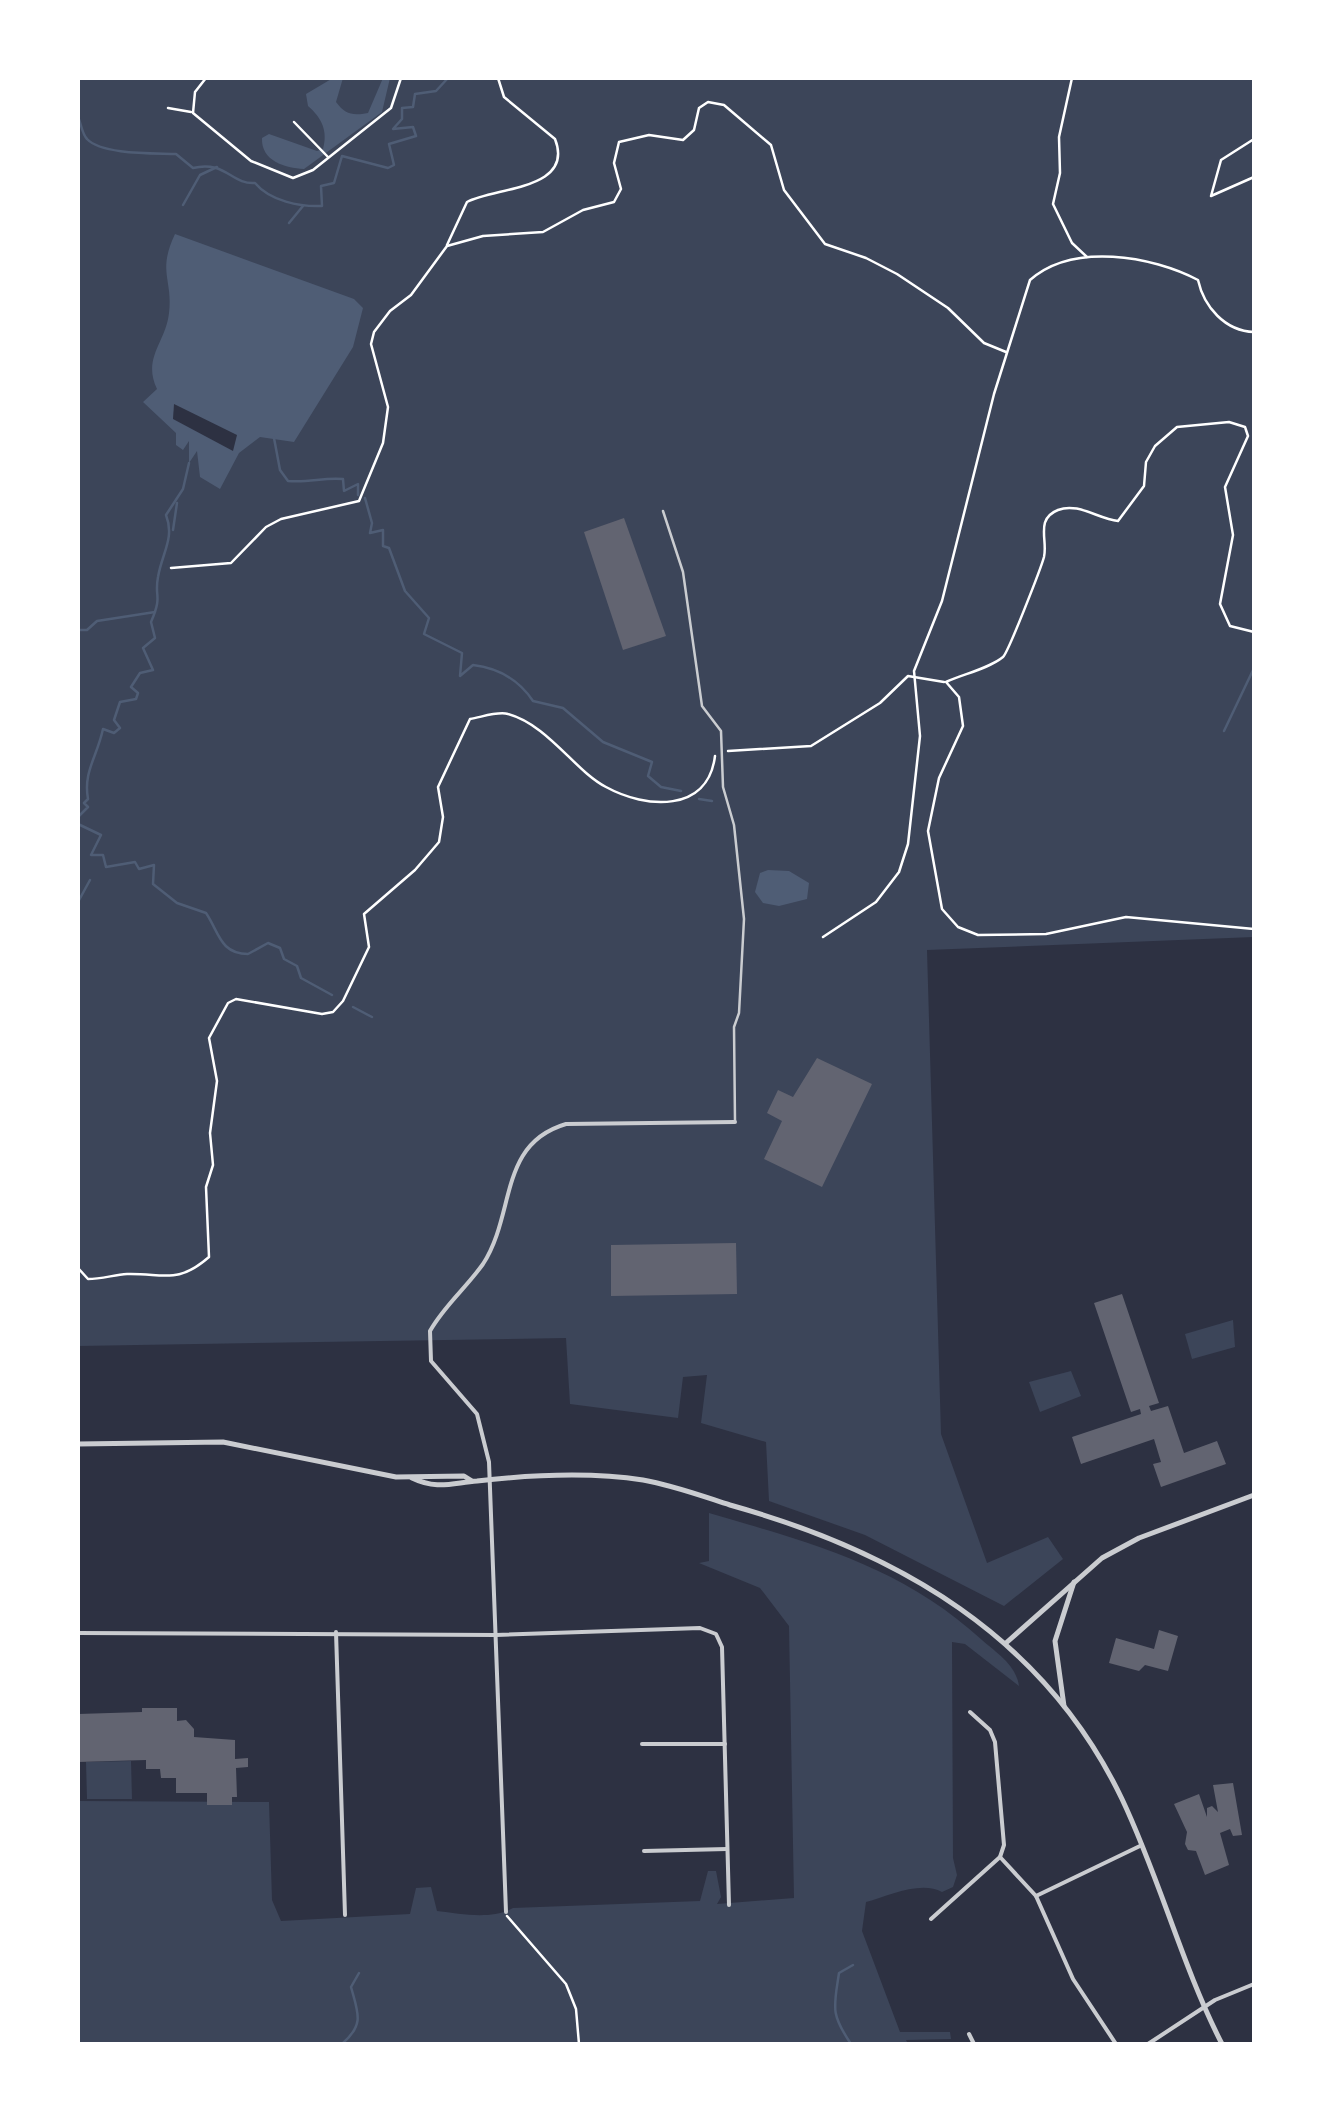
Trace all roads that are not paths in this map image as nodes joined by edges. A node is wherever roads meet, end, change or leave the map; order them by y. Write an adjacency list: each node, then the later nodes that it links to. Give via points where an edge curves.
1 (663, 511): 2 (lane, via 684,572 702,706 721,731 723,787 734,825 744,918 734,1027)
2 (735, 1122): 4 (street, via 566,1124 528,1142 488,1254 430,1332 432,1361 477,1414)
3 (78, 1444): 4 (street, via 223,1442 412,1478)
4 (490, 1480): 9 (street); 10 (street, via 647,1481 782,1520 868,1552 929,1586)
5 (1254, 1494): 6 (street, via 1138,1538)
6 (1076, 1579): 10 (street); 11 (street, via 1054,1641)
7 (336, 1632): 8 (street); 9 (street); 22 (street)
8 (78, 1633)
9 (496, 1635): 14 (street, via 700,1628 716,1634 722,1647); 21 (street)
10 (1006, 1643): 11 (street)
11 (1066, 1711): 15 (street, via 1120,1795)
12 (970, 1712): 18 (street, via 995,1742 1006,1832)
13 (642, 1744): 14 (street)
14 (724, 1744): 16 (street)
15 (1142, 1845): 19 (street); 25 (street)
16 (727, 1848): 17 (street); 20 (street)
17 (644, 1851)
18 (1000, 1857): 19 (street); 23 (street)
19 (1036, 1896): 28 (street, via 1073,1980)
20 (728, 1905)
21 (506, 1912)
22 (345, 1915)
23 (931, 1919)
24 (1254, 1984): 25 (street)
25 (1204, 2009): 29 (street); 30 (street)
26 (969, 2034): 27 (street)
27 (974, 2044)
28 (1116, 2044)
29 (1148, 2044)
30 (1222, 2044)

